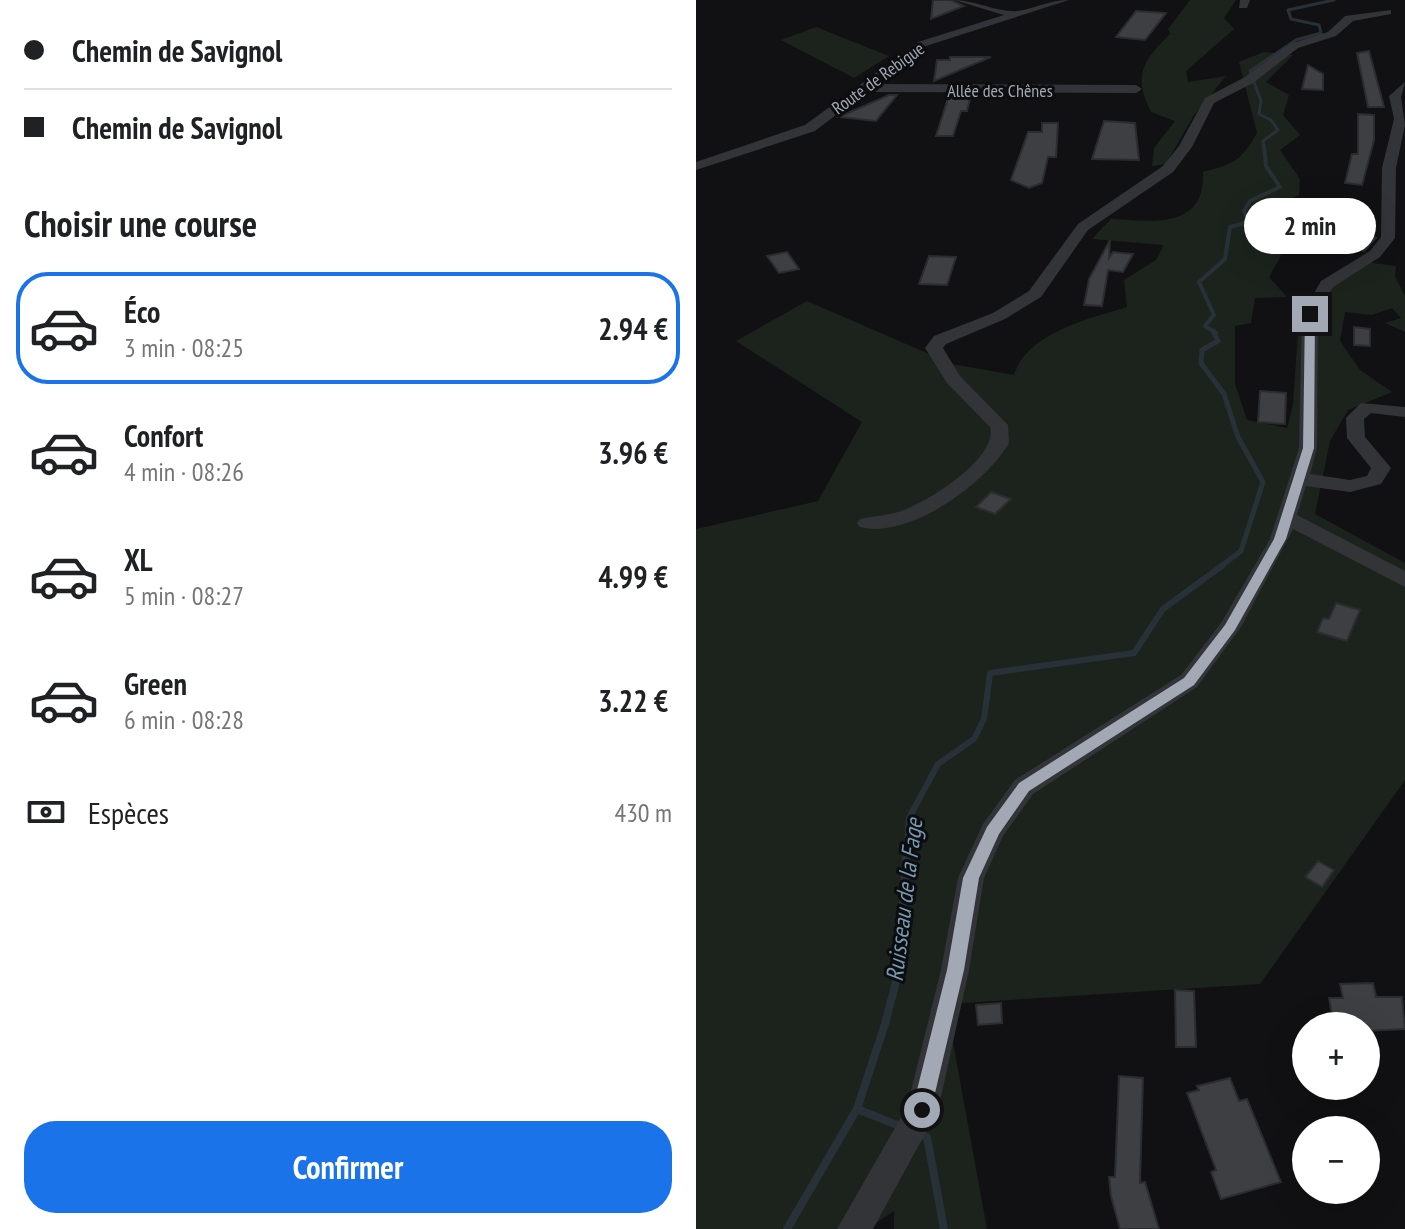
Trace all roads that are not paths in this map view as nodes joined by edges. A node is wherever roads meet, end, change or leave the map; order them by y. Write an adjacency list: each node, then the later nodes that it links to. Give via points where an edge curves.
1 (959, 0): 4 (street)
2 (1064, 0): 4 (street, Route de Rebigue)
3 (1371, 0): 12 (street, via 1392,12 1351,16 1332,34 1294,46 1209,101 1168,169 1083,227 1035,294 999,316 940,340 934,348 953,379 999,425 1002,435 991,457 930,505 890,521)
4 (1019, 16): 6 (street, Route de Rebigue, via 922,44)
5 (1405, 86): 10 (street, via 1395,96 1400,119 1389,168 1388,238 1375,254 1327,284 1310,314 1308,448)
6 (864, 88): 7 (street, Allée des Chênes); 8 (street, Route de Rebigue, via 794,135)
7 (1136, 89)
8 (696, 166)
9 (1405, 412): 10 (street, via 1367,407 1355,418 1356,438 1381,468 1374,480 1350,486)
10 (1300, 479): 11 (street)
11 (1289, 519): 13 (street); 14 (street, via 1230,627 1189,681 1024,787 992,831 971,878 955,970 914,1128)
12 (867, 523)
13 (1405, 580)
14 (854, 1229)

